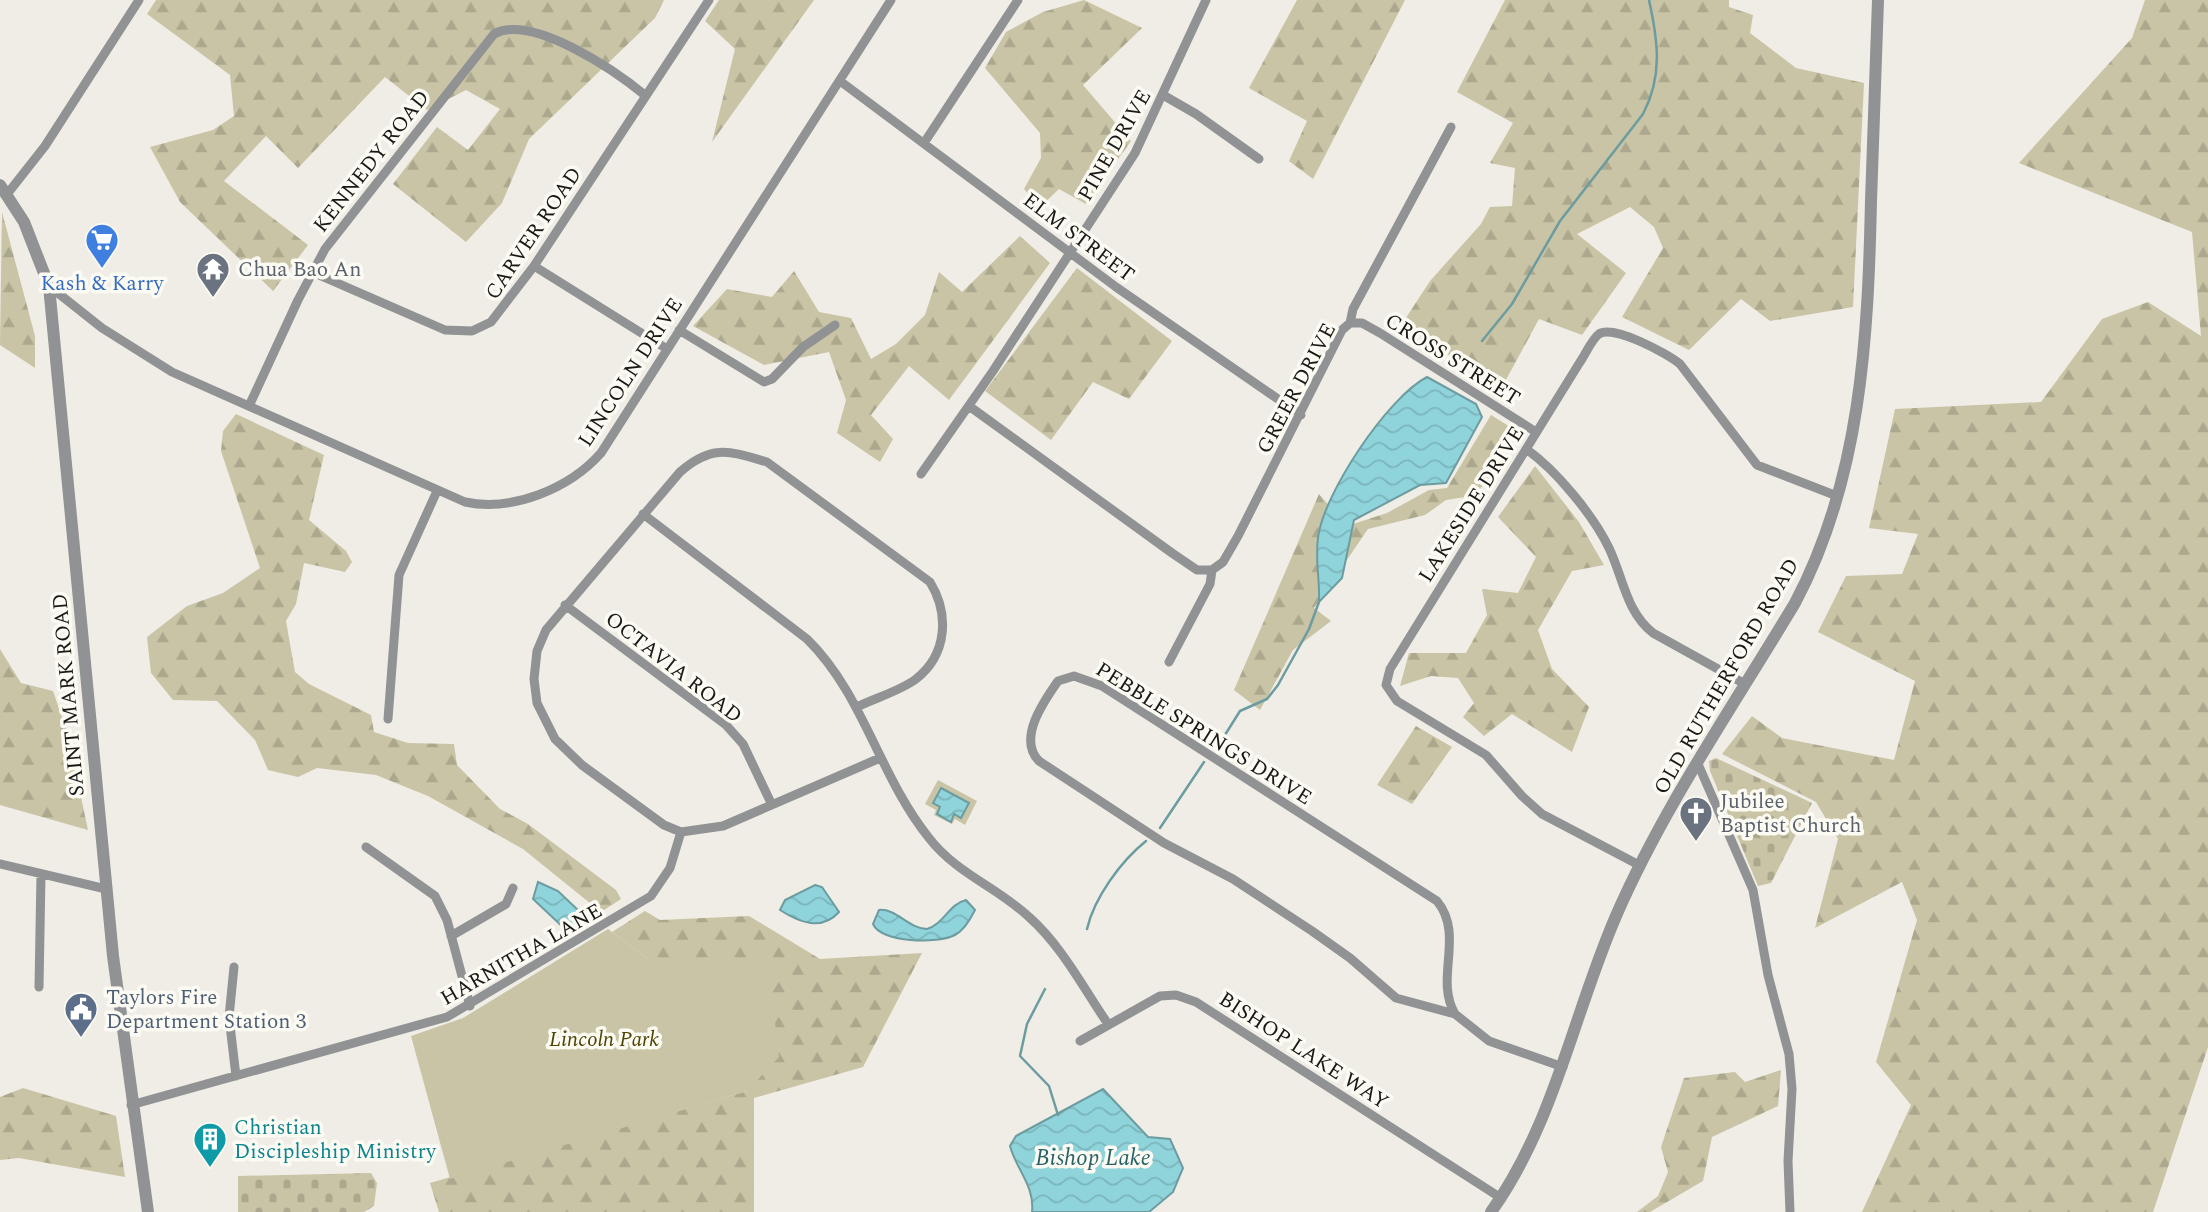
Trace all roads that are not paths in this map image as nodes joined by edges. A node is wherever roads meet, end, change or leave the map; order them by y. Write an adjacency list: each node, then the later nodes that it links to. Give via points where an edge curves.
1 (139, 0): 13 (street, via 45,146)
2 (709, 0): 9 (street, CARVER ROAD)
3 (891, 0): 7 (street, LINCOLN DRIVE)
4 (1018, 0): 11 (street)
5 (1206, 0): 8 (street, PINE DRIVE)
6 (1878, 0): 29 (street, OLD RUTHERFORD ROAD, via 1867,323 1854,423)
7 (840, 81): 11 (street, ELM STREET); 20 (street, LINCOLN DRIVE)
8 (1163, 95): 12 (street); 14 (street, PINE DRIVE, via 1135,153)
9 (646, 96): 15 (street, CARVER ROAD); 16 (street, KENNEDY ROAD, via 557,41 533,32 506,29 494,34 344,222)
10 (1451, 127): 18 (street, GREER DRIVE, via 1353,309)
11 (925, 143): 14 (street, ELM STREET)
12 (1259, 159)
13 (4, 189): 17 (street, SAINT MARK ROAD, via 31,238)
14 (1071, 252): 22 (street, PINE DRIVE); 24 (street, ELM STREET)
15 (534, 266): 16 (street, CARVER ROAD, via 500,314 466,332 439,328); 21 (street)
16 (312, 272): 23 (street, KENNEDY ROAD)
17 (49, 286): 23 (street, LINCOLN DRIVE, via 156,363); 46 (street, SAINT MARK ROAD)
18 (1350, 323): 24 (street, GREER DRIVE, via 1342,330); 25 (street, CROSS STREET, via 1362,323 1380,333)
19 (835, 325): 20 (street, via 764,382)
20 (680, 330): 21 (street, LINCOLN DRIVE)
21 (667, 349): 28 (street, LINCOLN DRIVE, via 601,453 574,476 506,504 478,505)
22 (969, 406): 27 (street, PINE DRIVE); 31 (street, via 1172,554 1197,570)
23 (249, 407): 28 (street, LINCOLN DRIVE)
24 (1301, 415): 31 (street, GREER DRIVE, via 1238,536 1223,562)
25 (1536, 432): 26 (street, LAKESIDE DRIVE); 29 (street, LAKESIDE DRIVE, via 1596,338 1614,331 1680,364 1757,465)
26 (1526, 449): 34 (street, via 1542,460 1600,530 1642,623); 43 (street, LAKESIDE DRIVE, via 1398,655 1387,676 1387,690 1397,701 1486,755 1542,814)
27 (921, 474)
28 (437, 491): 36 (street, via 399,575)
29 (1837, 496): 34 (street, OLD RUTHERFORD ROAD, via 1804,586)
30 (643, 514): 32 (street); 35 (street, via 807,639 843,681); 35 (street, via 697,458 719,450 742,454 767,462 930,582 944,619 943,640 931,662 916,679)
31 (1212, 570): 33 (street, GREER DRIVE, via 1210,584)
32 (565, 606): 39 (street, OCTAVIA ROAD, via 726,725 743,744); 40 (street, via 537,651 537,704 546,724 582,765 664,825)
33 (1169, 662)
34 (1745, 684): 38 (street, OLD RUTHERFORD ROAD)
35 (857, 707): 37 (street)
36 (388, 719)
37 (880, 758): 39 (street); 52 (street, via 930,840 956,868 1017,906 1042,929)
38 (1698, 765): 43 (street, OLD RUTHERFORD ROAD); 60 (street, via 1753,890 1789,1055)
39 (771, 803): 40 (street, via 723,826)
40 (681, 832): 50 (street, HARNITHA LANE, via 670,868 651,896)
41 (366, 847): 47 (street, via 435,896)
42 (0, 864): 44 (street)
43 (1639, 865): 54 (street, OLD RUTHERFORD ROAD, via 1605,944)
44 (41, 874): 46 (street); 49 (street)
45 (513, 888): 47 (street, via 506,904)
46 (106, 889): 56 (street, SAINT MARK ROAD)
47 (451, 936): 50 (street)
48 (233, 967): 55 (street, via 229,1017)
49 (39, 987)
50 (470, 1006): 55 (street, HARNITHA LANE, via 422,1027)
51 (1455, 1014): 51 (street, PEBBLE SPRINGS DRIVE, via 1448,993 1448,922 1441,906 1427,893 1102,686 1074,676 1058,681 1030,734 1031,751 1039,761 1164,843 1224,873 1312,931 1396,998); 54 (street, PEBBLE SPRINGS DRIVE, via 1489,1041)
52 (1108, 1024): 53 (street, BISHOP LAKE WAY); 57 (street, BISHOP LAKE WAY, via 1160,996 1176,995 1196,1002)
53 (1080, 1041)
54 (1563, 1067): 57 (street, OLD RUTHERFORD ROAD, via 1541,1124)
55 (236, 1076): 56 (street, HARNITHA LANE)
56 (131, 1105): 58 (street, SAINT MARK ROAD)
57 (1501, 1198): 59 (street, OLD RUTHERFORD ROAD)
58 (148, 1212)
59 (1491, 1212)
60 (1790, 1212)

